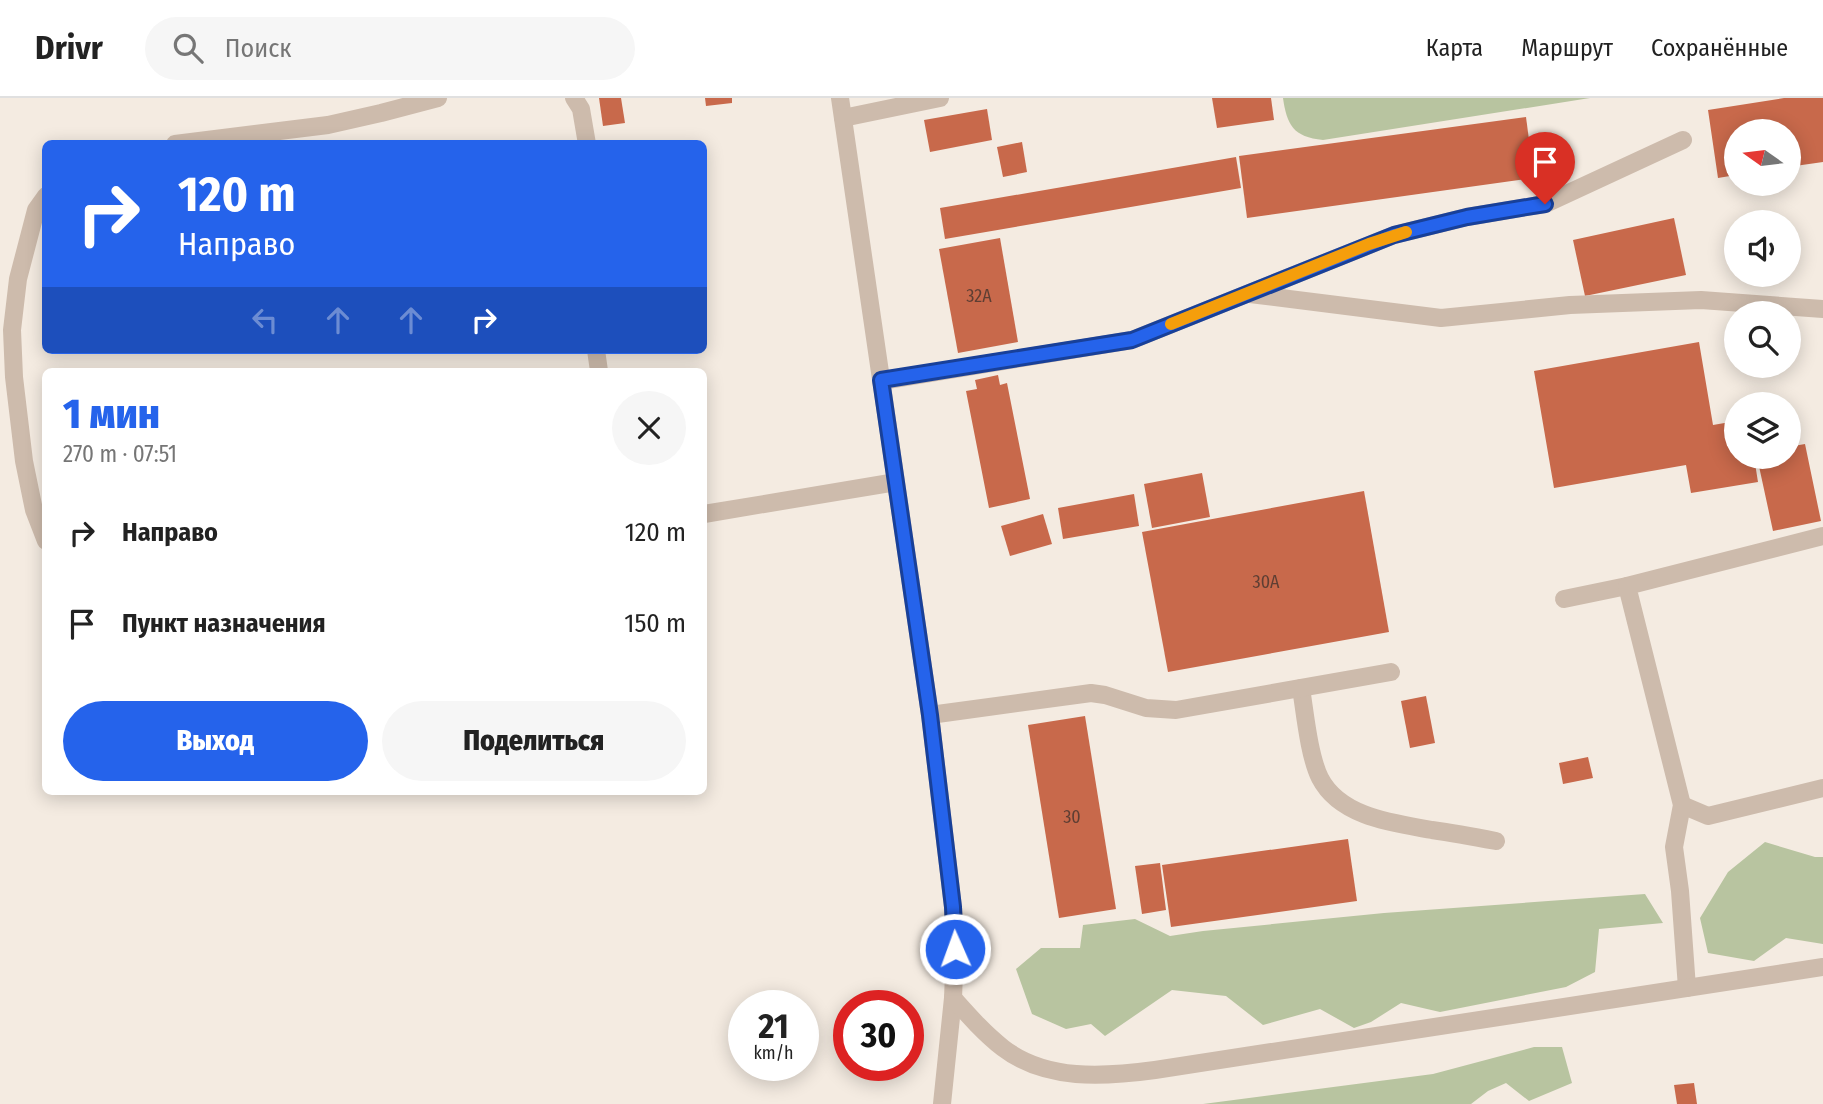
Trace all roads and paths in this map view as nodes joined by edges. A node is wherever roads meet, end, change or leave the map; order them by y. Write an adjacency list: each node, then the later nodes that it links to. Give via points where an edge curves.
1 (438, 98): 6 (street, via 328,125)
2 (574, 98): 7 (street, via 581,108)
3 (841, 98): 5 (street)
4 (940, 98): 5 (street)
5 (843, 118): 12 (street)
6 (207, 140)
7 (586, 140)
8 (1683, 140): 10 (street, via 1545,204 1394,235)
9 (42, 202): 15 (street, via 24,256 12,330 24,461)
10 (1246, 293): 11 (street, via 1441,318 1570,305 1701,300); 12 (street, via 1132,340)
11 (1823, 309)
12 (881, 380): 13 (street)
13 (896, 482): 14 (street); 21 (street)
14 (707, 514)
15 (42, 531)
16 (1823, 536): 17 (street)
17 (1627, 586): 18 (street); 23 (street)
18 (1564, 599)
19 (1391, 672): 20 (street)
20 (1301, 688): 21 (street, via 1176,710 1146,708 1091,693); 24 (street, via 1313,759 1333,796 1383,821)
21 (930, 715): 27 (street, via 953,907)
22 (1823, 788): 23 (street, via 1708,817)
23 (1682, 806): 26 (street, via 1674,847)
24 (1496, 841)
25 (1823, 967): 26 (street)
26 (1687, 988): 27 (street, via 1101,1075 1026,1062 981,1030)
27 (953, 998): 28 (street)
28 (942, 1104)

